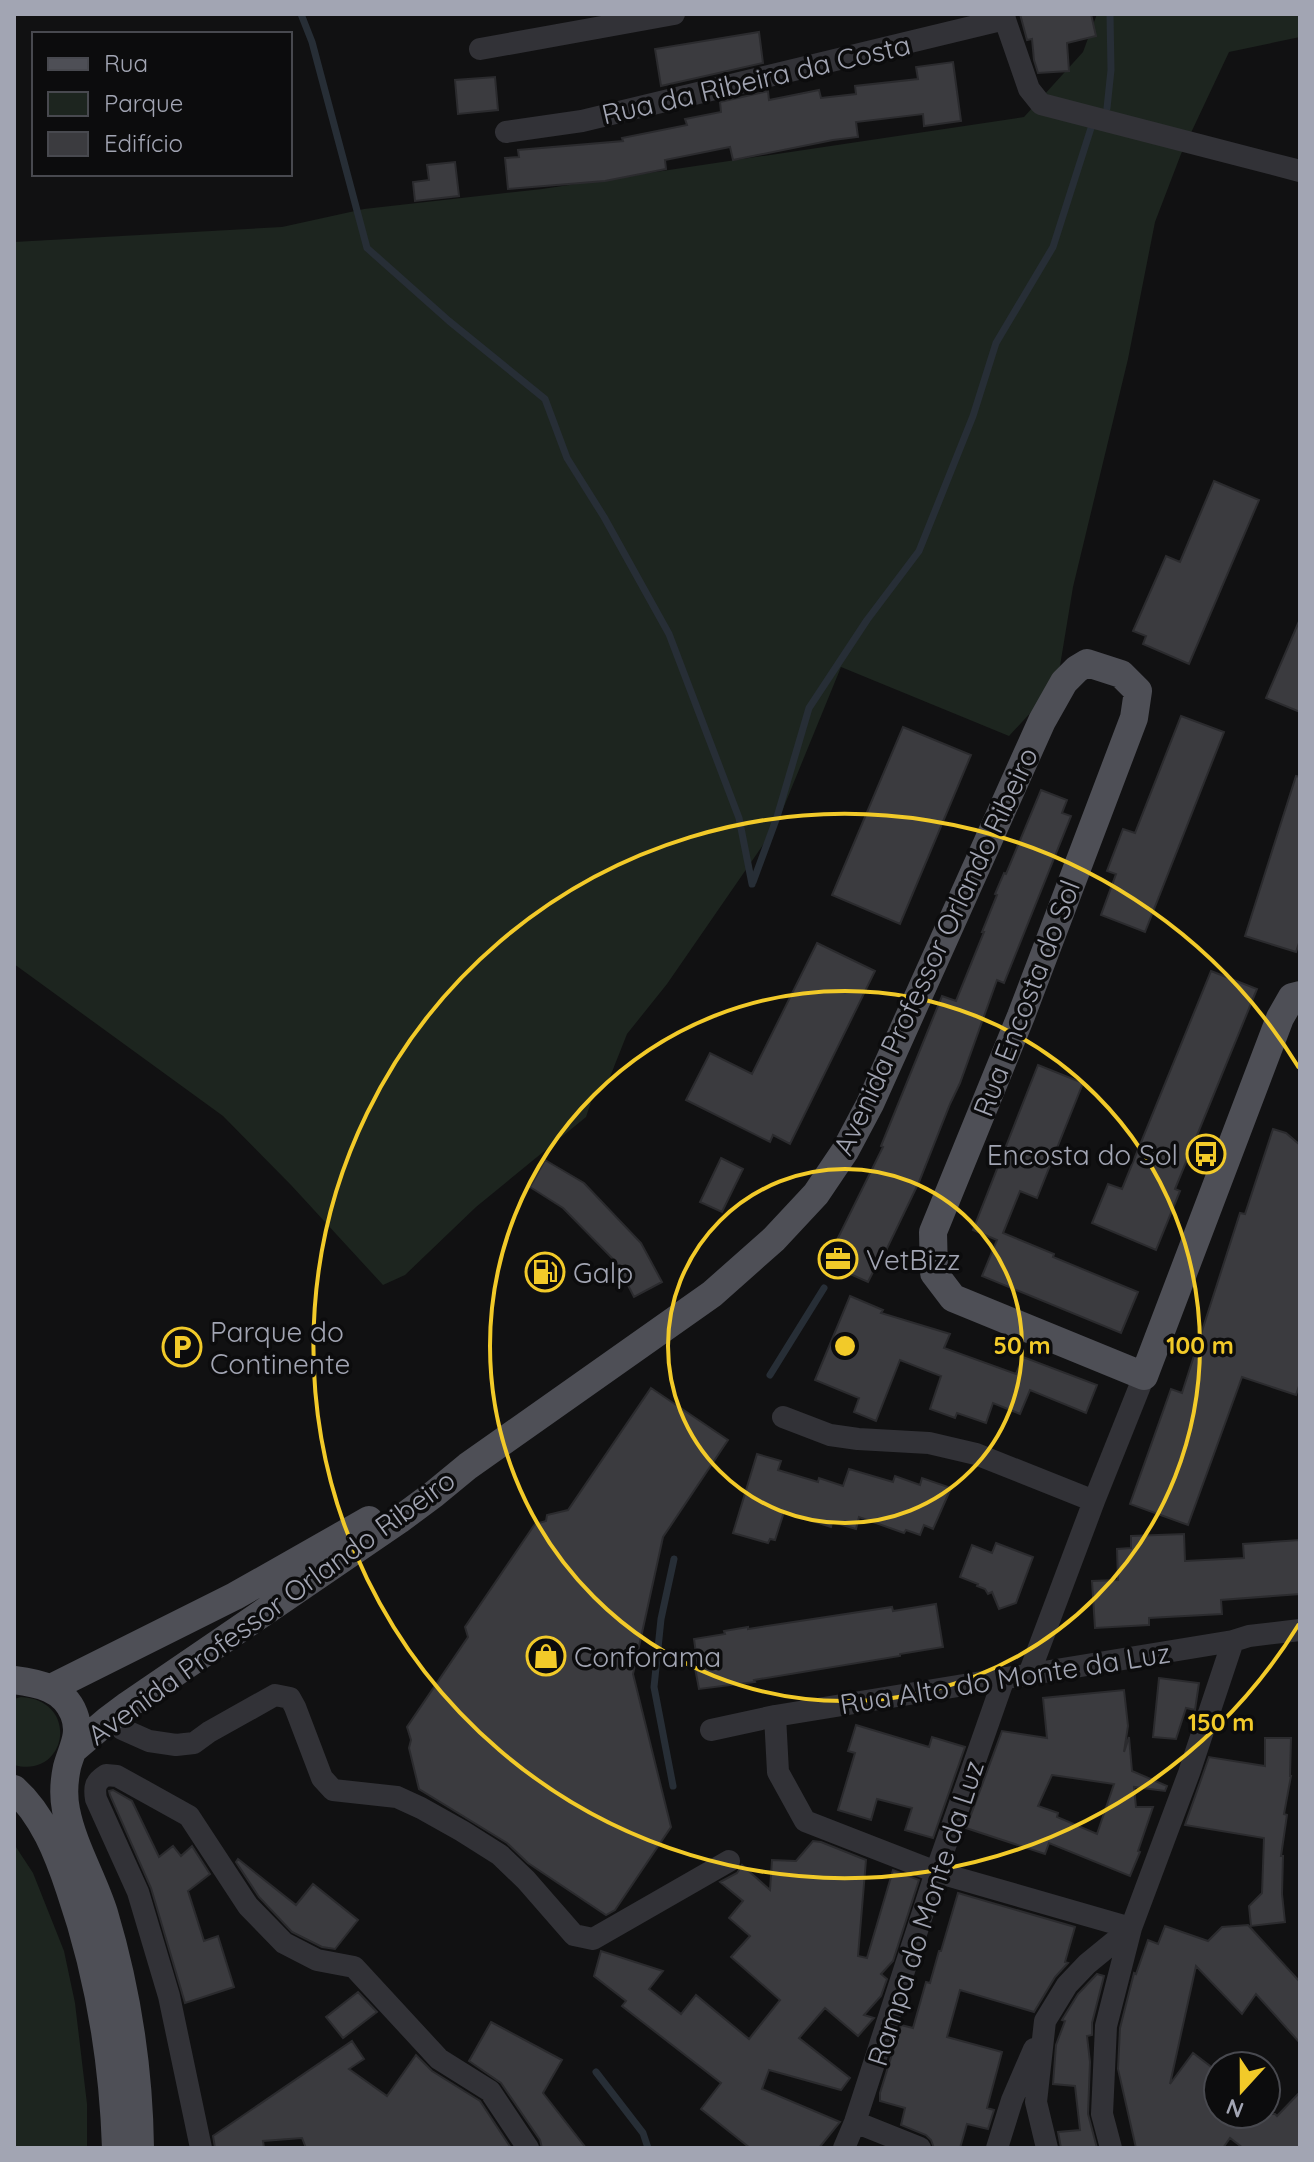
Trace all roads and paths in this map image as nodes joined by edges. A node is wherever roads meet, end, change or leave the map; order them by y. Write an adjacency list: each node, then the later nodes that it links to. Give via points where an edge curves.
1 (674, 14): 3 (street)
2 (1004, 17): 4 (street, Rua da Ribeira da Costa, via 582,121); 5 (street, via 1029,89 1041,104)
3 (480, 49)
4 (506, 132)
5 (1300, 171)
6 (1087, 663): 8 (main road, Rua Encosta do Sol, via 1121,674 1138,691 1134,718 933,1232 934,1273 953,1298); 10 (main road, Avenida Professor Orlando Ribeiro, via 1064,682 1047,711 870,1104 816,1194 712,1294)
7 (1300, 995): 8 (main road, via 1292,997 1280,1018)
8 (1144, 1376): 11 (street)
9 (783, 1417): 11 (street, via 830,1435 929,1443 976,1454)
10 (468, 1466): 16 (main road, Avenida Professor Orlando Ribeiro, via 235,1596); 18 (main road, Avenida Professor Orlando Ribeiro, via 399,1520)
11 (1094, 1501): 14 (street)
12 (1300, 1630): 13 (street, Rua Alto do Monte da Luz)
13 (1233, 1641): 14 (street, Rua Alto do Monte da Luz); 25 (street)
14 (1029, 1674): 15 (street, Rua Alto do Monte da Luz)
15 (1004, 1678): 17 (street, Rua Alto do Monte da Luz); 24 (street, Rampa do Monte da Luz)
16 (27, 1683): 20 (main road, via 65,1699 77,1732)
17 (775, 1716): 19 (street, Rua Alto do Monte da Luz); 24 (street, via 778,1772 805,1821)
18 (112, 1717): 20 (main road, Avenida Professor Orlando Ribeiro); 23 (street, via 122,1729 149,1741 176,1745 194,1743 275,1695 290,1698 322,1778 333,1790 397,1797 462,1831 500,1855 574,1935 584,1938 593,1939)
19 (711, 1730)
20 (71, 1756): 21 (main road, Avenida Professor Orlando Ribeiro, via 53,1776 37,1783); 29 (main road, via 64,1795 68,1818 103,1911 122,1983 138,2088)
21 (14, 1781)
22 (14, 1789): 28 (main road, via 48,1837 85,1934 108,2037)
23 (729, 1861)
24 (936, 1872): 25 (street); 27 (street, Rampa do Monte da Luz)
25 (1131, 1928): 26 (street, via 1067,1985); 36 (street, via 1106,2026 1102,2114)
26 (1045, 2021): 34 (street); 35 (street, via 1036,2102)
27 (855, 2122): 32 (street, Rampa do Monte da Luz); 33 (street)
28 (116, 2148)
29 (140, 2148)
30 (201, 2148): 31 (street, via 169,1996 138,1892 96,1799 94,1788 106,1775 189,1816 248,1906 284,1943 317,1960 354,1967 439,2059 490,2091)
31 (528, 2148)
32 (844, 2148)
33 (920, 2148)
34 (997, 2148)
35 (1047, 2148)
36 (1111, 2148)

